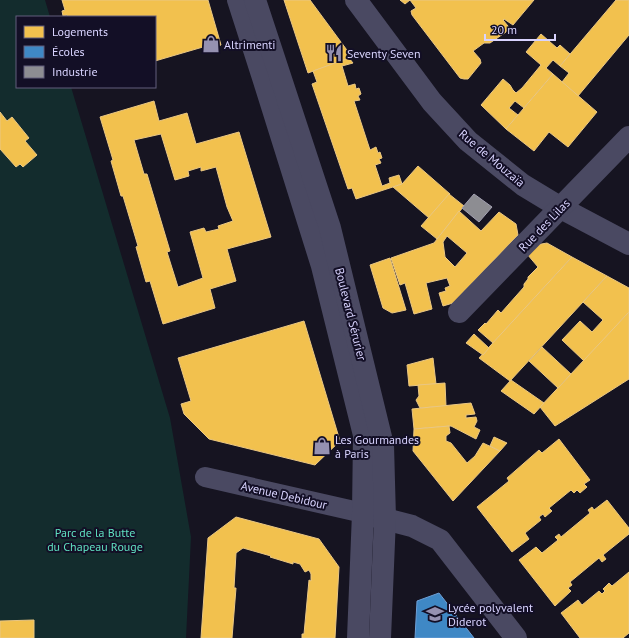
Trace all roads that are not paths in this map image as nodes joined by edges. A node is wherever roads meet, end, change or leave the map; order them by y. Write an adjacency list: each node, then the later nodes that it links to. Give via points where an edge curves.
1 (238, 0): 9 (street, Boulevard Sérurier, via 322,266 364,435)
2 (255, 0): 10 (street, Boulevard Sérurier, via 330,228 382,439)
3 (356, 0): 5 (street, Rue de Mouzaïa, via 432,102 468,141 523,185)
4 (629, 137): 5 (street, Rue des Lilas)
5 (561, 208): 6 (street, Rue de Mouzaïa); 7 (street, Rue des Lilas)
6 (629, 244)
7 (459, 312)
8 (205, 477): 9 (street, Avenue Debidour)
9 (364, 513): 10 (street); 11 (street, Boulevard Sérurier)
10 (385, 518): 12 (street, Boulevard Sérurier); 13 (street, via 412,526 440,540)
11 (358, 638)
12 (380, 638)
13 (516, 638)

